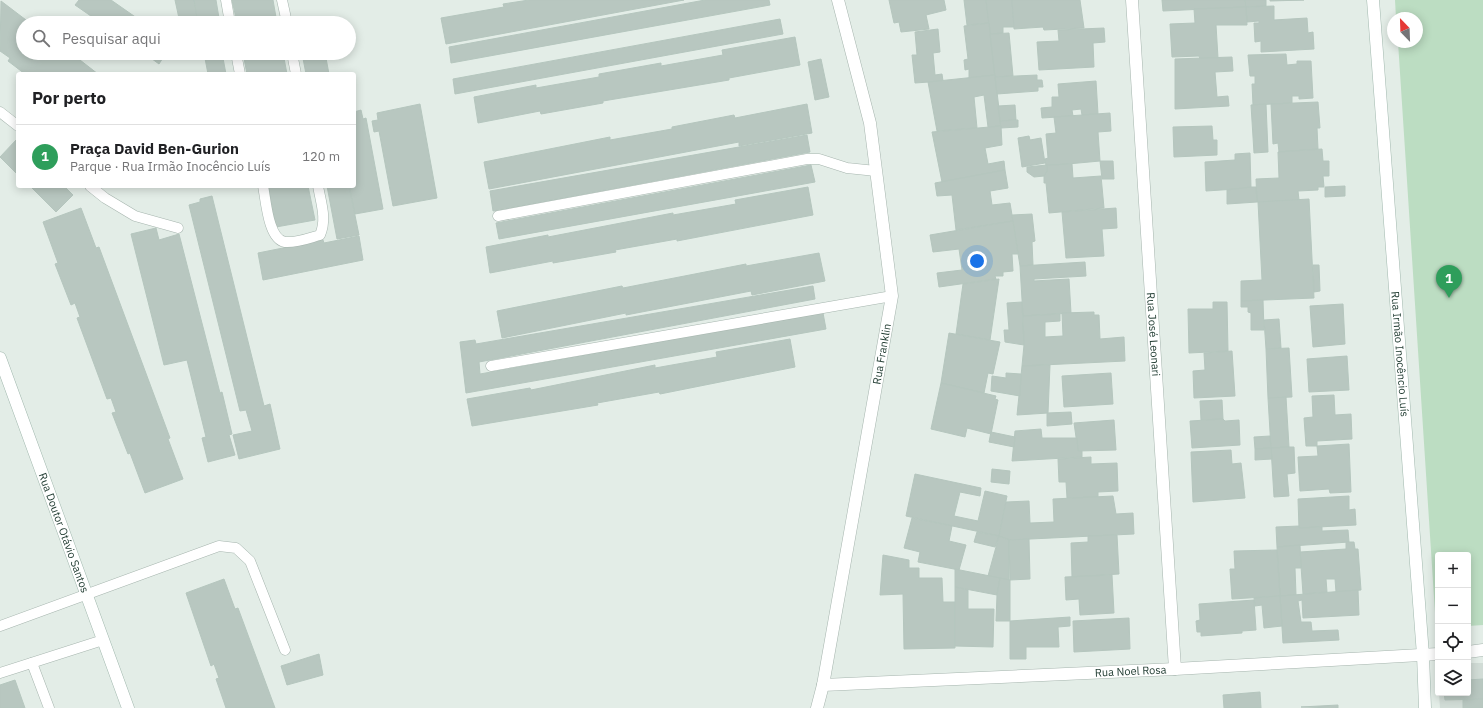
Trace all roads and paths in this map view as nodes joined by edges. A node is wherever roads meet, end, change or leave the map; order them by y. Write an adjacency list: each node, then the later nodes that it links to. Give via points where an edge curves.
1 (226, 0): 6 (lane)
2 (282, 0): 7 (lane)
3 (838, 0): 14 (street, Rua Franklin, via 870,124)
4 (1132, 0): 32 (street, Rua José Leonari)
5 (1373, 0): 30 (street, Rua Irmão Inocêncio Luís)
6 (229, 16)
7 (285, 16)
8 (237, 60): 10 (lane)
9 (293, 60): 11 (lane)
10 (240, 72)
11 (296, 72)
12 (0, 112): 13 (lane)
13 (16, 124)
14 (876, 171): 18 (lane, via 847,168 819,159 807,159); 20 (street, Rua Franklin)
15 (92, 188): 19 (lane, via 135,216)
16 (263, 188): 17 (lane, via 270,225 276,236 284,242 302,241 320,235 324,219)
17 (318, 188)
18 (498, 216)
19 (178, 228)
20 (892, 296): 22 (lane); 34 (street, Rua Franklin)
21 (0, 358): 23 (street, Rua Doutor Otávio Santos)
22 (492, 366)
23 (85, 594): 24 (lane); 25 (street, Rua Doutor Otávio Santos); 26 (lane, via 219,546 236,548 250,561)
24 (0, 626)
25 (102, 640): 31 (lane); 36 (street, Rua Doutor Otávio Santos)
26 (285, 650)
27 (1483, 650): 28 (street)
28 (1471, 652)
29 (1435, 654): 30 (street, Rua Noel Rosa)
30 (1423, 655): 32 (street, Rua Noel Rosa); 38 (street, Rua Irmão Inocêncio Luís)
31 (32, 663): 33 (lane); 35 (lane)
32 (1175, 669): 34 (street, Rua Noel Rosa)
33 (0, 673)
34 (823, 685): 37 (street, Rua Franklin)
35 (49, 708)
36 (128, 708)
37 (818, 708)
38 (1425, 708)

